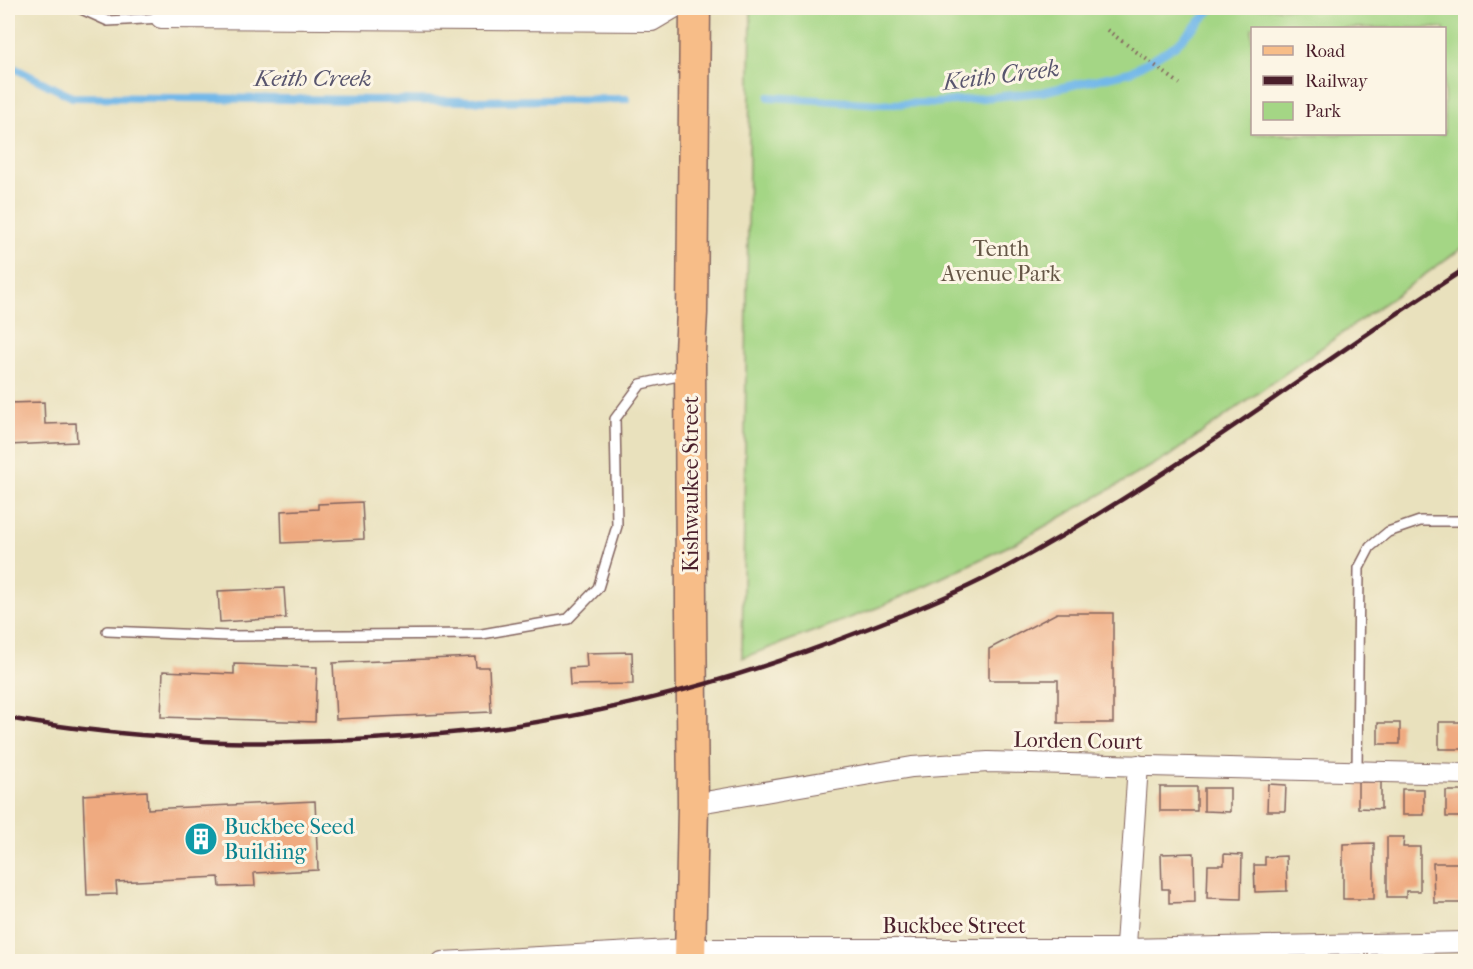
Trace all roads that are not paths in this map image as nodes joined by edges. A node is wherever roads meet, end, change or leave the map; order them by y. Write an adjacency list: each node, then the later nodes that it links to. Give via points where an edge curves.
1 (79, 8): 5 (lane, via 108,21)
2 (376, 8): 6 (street)
3 (674, 8): 6 (street, via 652,21)
4 (695, 8): 7 (main road, Kishwaukee Street)
5 (161, 18): 6 (street)
6 (323, 18)
7 (690, 373): 9 (lane, via 641,384 615,419 616,526 598,588 568,619 482,634 228,636); 13 (main road, Kishwaukee Street)
8 (1466, 521): 11 (lane, via 1420,521 1388,532 1370,547 1359,568)
9 (107, 631)
10 (1138, 765): 11 (street, Lorden Court); 13 (street, Lorden Court, via 988,762 912,767); 17 (street)
11 (1357, 771): 12 (street, Lorden Court)
12 (1466, 774)
13 (693, 804): 15 (main road, Kishwaukee Street)
14 (1466, 942): 17 (street, Buckbee Street)
15 (690, 955): 16 (street, Buckbee Street); 18 (street, Buckbee Street)
16 (850, 955): 17 (street, Buckbee Street)
17 (1125, 955)
18 (442, 962)

